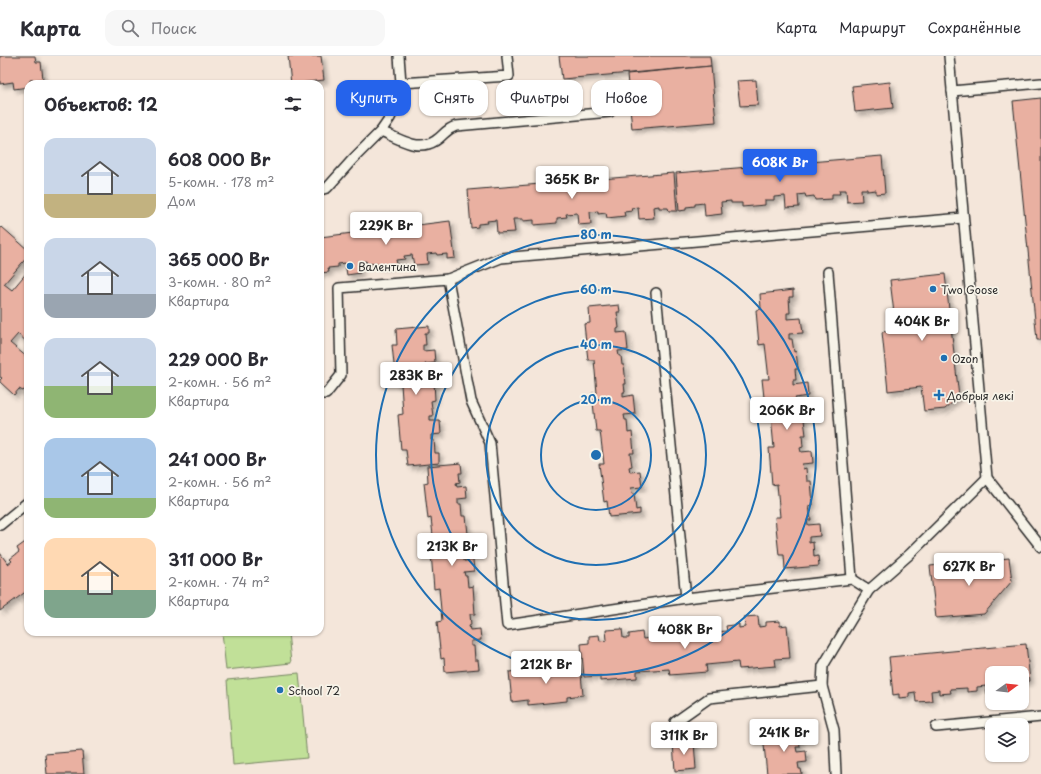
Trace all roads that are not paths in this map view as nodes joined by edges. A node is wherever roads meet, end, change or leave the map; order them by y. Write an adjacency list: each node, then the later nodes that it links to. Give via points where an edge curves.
1 (399, 56): 4 (lane)
2 (507, 56): 5 (lane, via 509,76)
3 (949, 56): 7 (lane)
4 (401, 80)
5 (411, 82)
6 (1041, 83): 7 (lane)
7 (952, 90): 12 (lane)
8 (591, 114): 10 (lane, via 456,126 448,129 434,142 423,145 408,143)
9 (391, 116): 10 (lane)
10 (381, 131): 11 (lane)
11 (324, 189)
12 (963, 218): 14 (lane, via 501,258); 17 (lane)
13 (828, 272): 21 (lane)
14 (448, 279): 16 (lane, via 339,288 342,375); 23 (lane, via 471,401 490,443 507,625)
15 (656, 293): 23 (lane)
16 (324, 394)
17 (987, 478): 20 (lane); 22 (lane, via 910,554)
18 (24, 505): 19 (lane)
19 (0, 524)
20 (1041, 547)
21 (852, 579): 22 (lane); 23 (lane)
22 (869, 590): 24 (lane, via 823,666)
23 (686, 598)
24 (822, 686): 26 (lane, via 709,698); 28 (lane, via 834,730)
25 (1041, 717): 27 (lane)
26 (675, 722)
27 (936, 727)
28 (836, 774)

